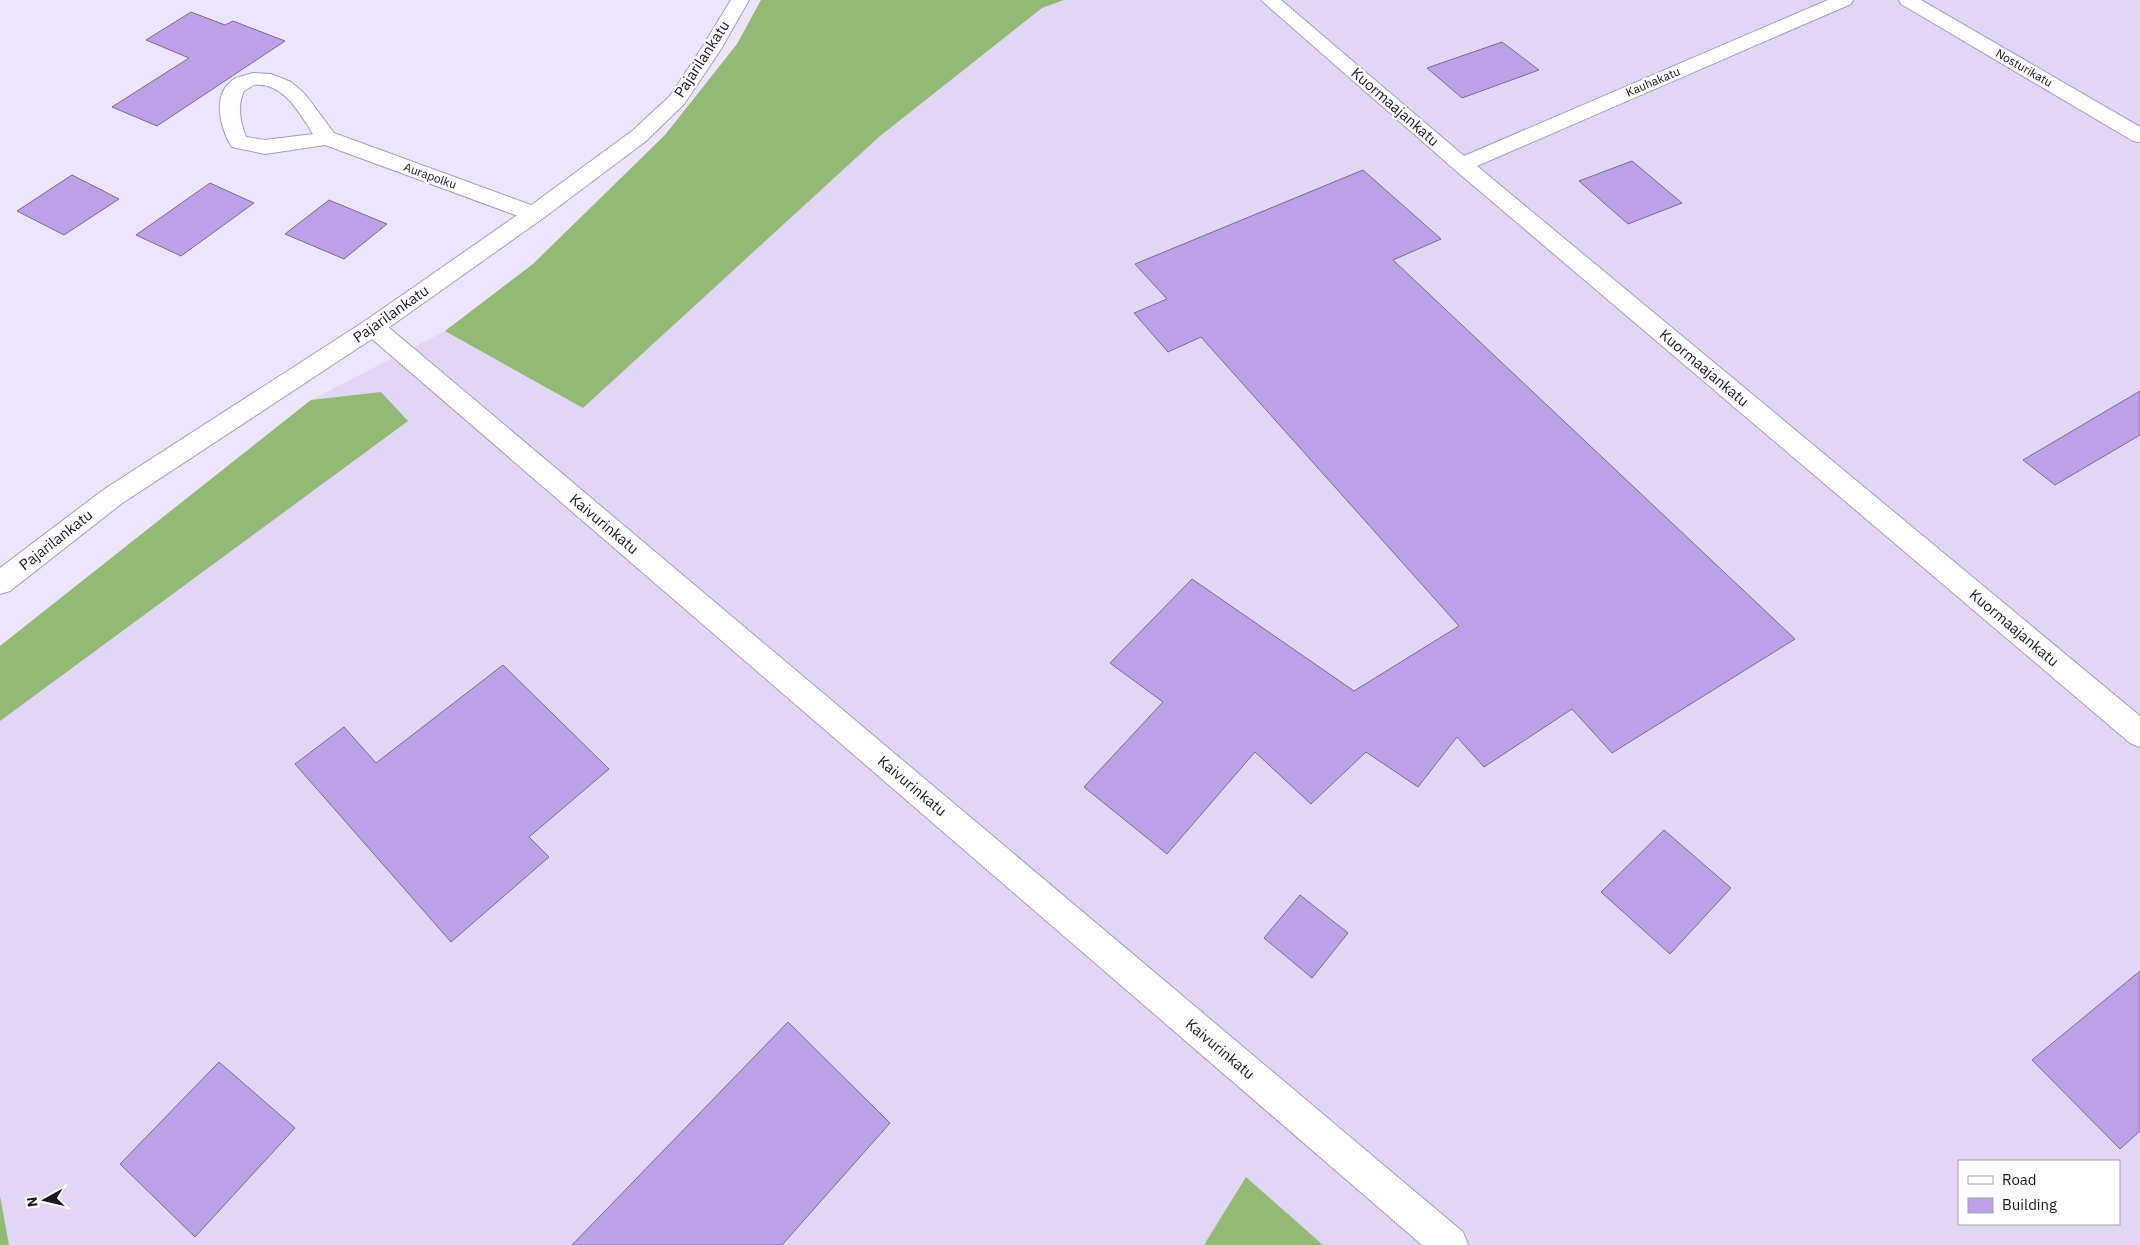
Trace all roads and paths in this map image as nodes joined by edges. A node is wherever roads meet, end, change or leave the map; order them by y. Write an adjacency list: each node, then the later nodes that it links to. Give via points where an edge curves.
1 (740, 0): 8 (street, Pajarilankatu, via 677,100 639,136)
2 (1270, 0): 7 (street, Kuormaajankatu)
3 (1844, 0): 7 (street, Kauhakatu)
4 (1908, 0): 5 (street, Nosturikatu)
5 (2140, 136)
6 (326, 138): 6 (street, Aurapolku, via 303,101 276,81 248,80 234,90 230,104 233,132 239,142 265,147); 8 (street, Aurapolku)
7 (1462, 164): 11 (street, Kuormaajankatu)
8 (534, 214): 9 (street, Pajarilankatu)
9 (373, 327): 10 (street, Pajarilankatu, via 112,497); 12 (street, Kaivurinkatu)
10 (0, 583)
11 (2140, 734)
12 (1450, 1245)

